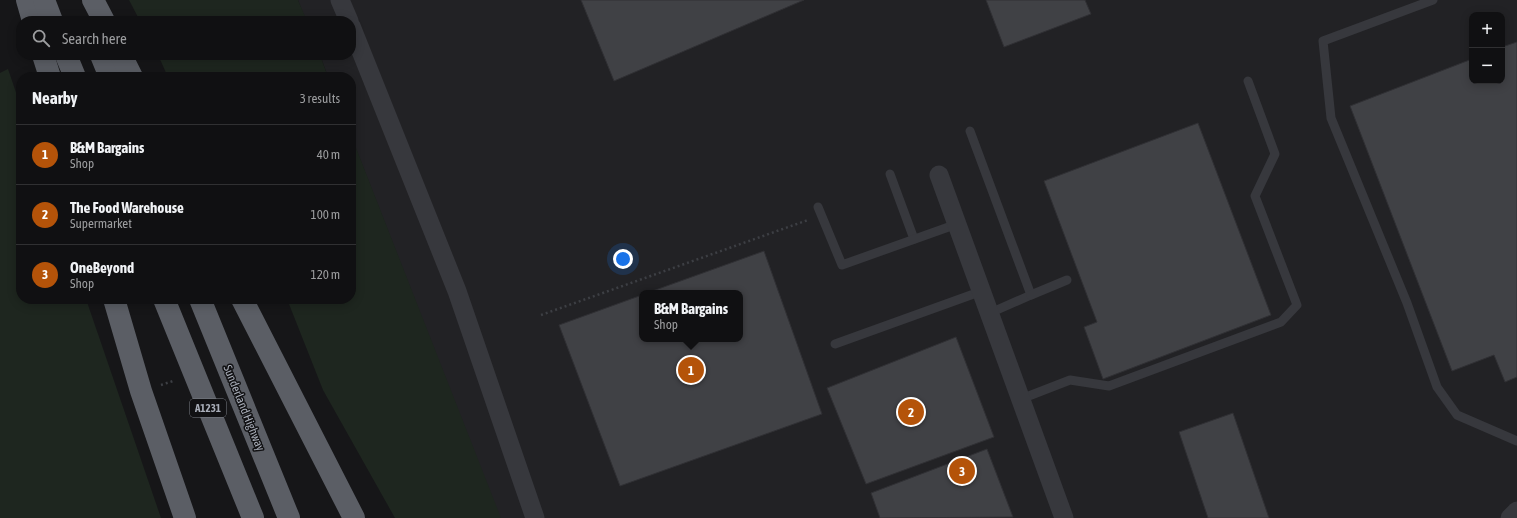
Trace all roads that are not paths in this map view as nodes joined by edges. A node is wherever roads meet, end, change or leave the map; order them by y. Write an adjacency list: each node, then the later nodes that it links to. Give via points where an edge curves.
1 (27, 0): 7 (highway)
2 (44, 0): 8 (highway)
3 (78, 0): 9 (highway)
4 (93, 0): 10 (highway)
5 (340, 0): 11 (street)
6 (1433, 0): 38 (lane, via 1323,40 1331,118 1407,303 1437,387 1457,415)
7 (32, 16)
8 (50, 16)
9 (85, 16)
10 (101, 16)
11 (347, 16)
12 (356, 39): 44 (street, via 456,291)
13 (45, 60): 17 (highway)
14 (68, 60): 18 (highway)
15 (103, 60): 19 (highway)
16 (124, 60): 20 (highway)
17 (48, 72)
18 (73, 72)
19 (108, 72)
20 (130, 72)
21 (1248, 81): 37 (lane, via 1275,154 1255,196 1297,306 1281,322 1109,386 1070,380)
22 (970, 131): 30 (lane)
23 (890, 174): 27 (lane)
24 (939, 175): 26 (street)
25 (820, 211): 27 (lane, via 842,265)
26 (957, 224): 27 (lane); 29 (street)
27 (914, 239)
28 (1068, 280): 30 (lane)
29 (982, 291): 35 (street); 36 (lane)
30 (1031, 295): 35 (lane)
31 (115, 304): 40 (highway, via 141,391)
32 (166, 304): 41 (highway, A1231)
33 (202, 304): 42 (highway, Sunderland Highway / A1231)
34 (245, 304): 43 (highway)
35 (990, 312): 37 (street)
36 (835, 344)
37 (1021, 399): 45 (street)
38 (1517, 441)
39 (1517, 511): 46 (street)
40 (185, 518)
41 (253, 518)
42 (288, 518)
43 (354, 518)
44 (535, 518)
45 (1064, 518)
46 (1510, 518)

